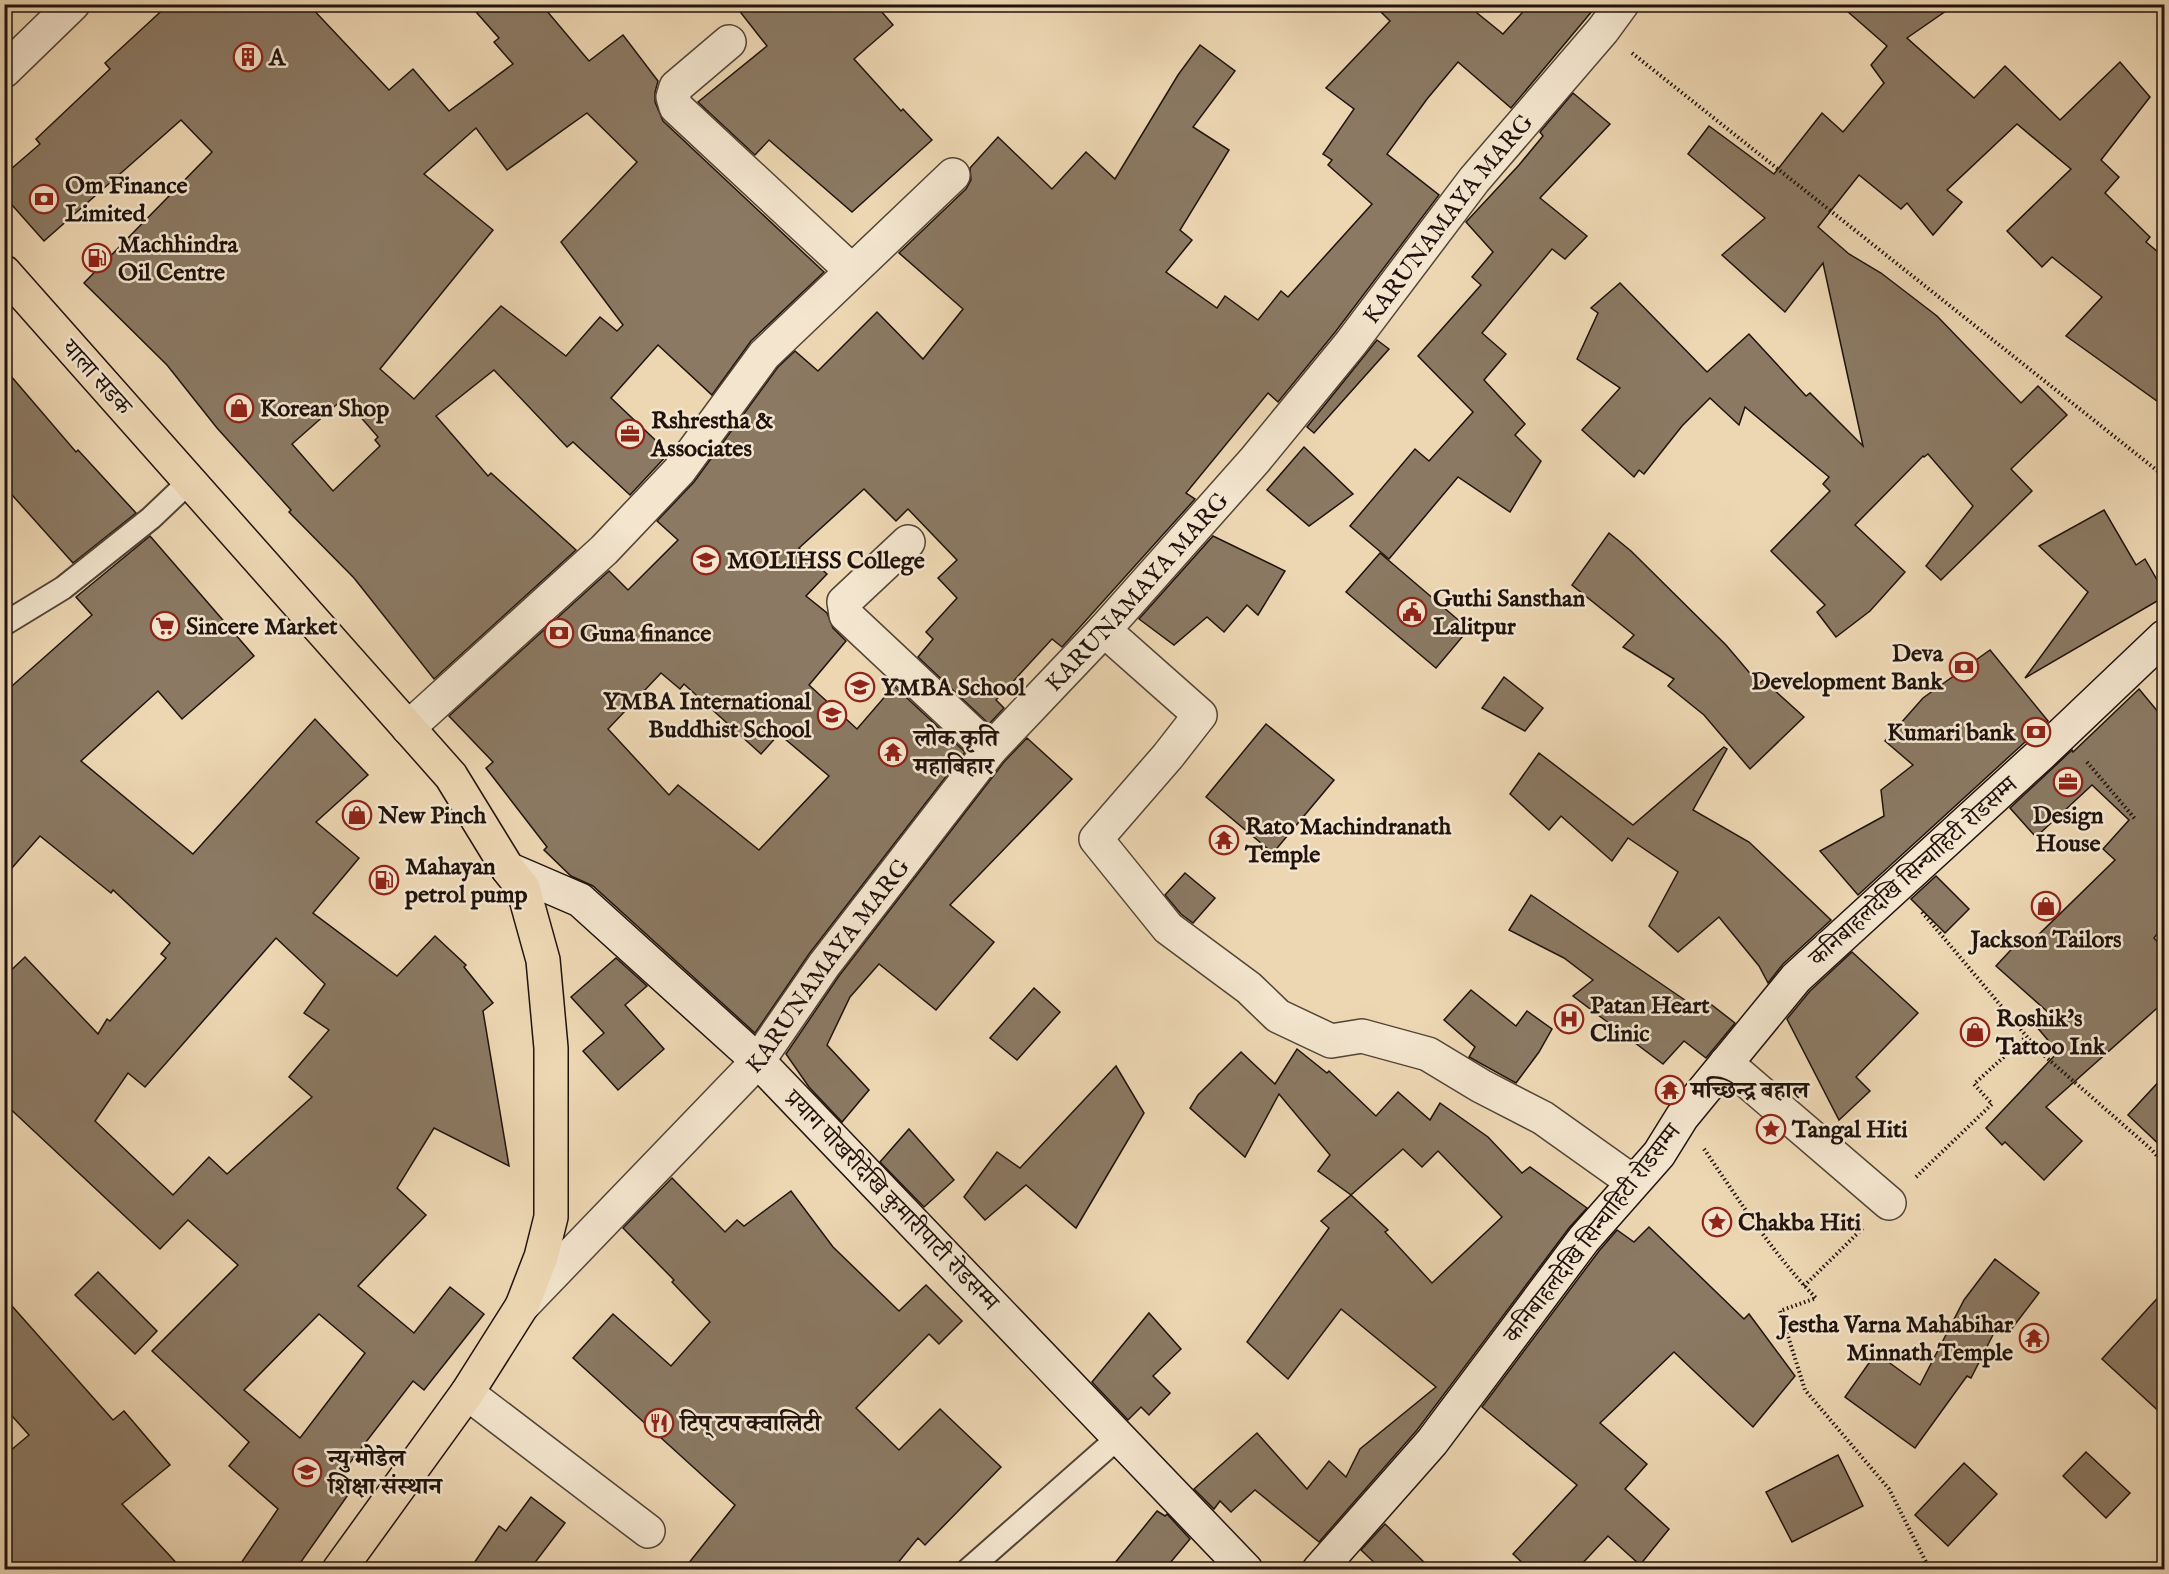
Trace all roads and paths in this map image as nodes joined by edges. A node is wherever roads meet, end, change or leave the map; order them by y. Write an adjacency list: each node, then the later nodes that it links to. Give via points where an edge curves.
1 (73, 4): 5 (street)
2 (1623, 4): 3 (street, KARUNAMAYA MARG)
3 (1603, 30): 9 (path); 13 (street, KARUNAMAYA MARG, via 1473,180 1351,343 1255,460)
4 (729, 42): 7 (street, via 676,87 676,107)
5 (4, 71)
6 (953, 175): 7 (street)
7 (852, 271): 15 (street, via 764,355 679,471 604,550)
8 (4, 272): 10 (main road, याला सडक)
9 (2164, 476)
10 (190, 481): 12 (lane, via 151,518 63,588); 15 (main road, याला सडक)
11 (908, 542): 17 (street, via 844,602 846,615)
12 (4, 624)
13 (1104, 630): 17 (street, KARUNAMAYA MARG); 26 (street, via 1200,715 1095,839 1168,928 1249,988 1278,1016 1330,1041 1362,1036 1428,1053 1543,1118)
14 (2164, 637): 16 (street, कनिबाहलदेखि सिन्चाहिटी रोडसम्म)
15 (408, 728): 19 (main road, याला सडक, via 451,776)
16 (2063, 734): 18 (path); 20 (street, कनिबाहलदेखि सिन्चाहिटी रोडसम्म)
17 (990, 750): 22 (street, KARUNAMAYA MARG, via 824,965)
18 (2136, 820)
19 (508, 869): 22 (street, प्रयाग पोखरीदेखि कुमारीपाटी रोडसम्म, via 580,900); 29 (main road, याला सडक, via 523,888 543,960 551,1048 551,1217)
20 (1899, 884): 21 (path); 23 (street, कनिबाहलदेखि सिन्चाहिटी रोडसम्म, via 1796,978)
21 (2026, 1037): 25 (path); 27 (path, via 1974,1084 1992,1104)
22 (758, 1061): 29 (street, KARUNAMAYA MARG); 31 (street, प्रयाग पोखरीदेखि कुमारीपाटी रोडसम्म)
23 (1726, 1063): 24 (street, कनिबाहलदेखि सिन्चाहिटी रोडसम्म); 27 (street)
24 (1682, 1117): 26 (street, कनिबाहलदेखि सिन्चाहिटी रोडसम्म, via 1659,1154); 28 (path)
25 (2164, 1164)
26 (1633, 1182): 36 (street, कनिबाहलदेखि सिन्चाहिटी रोडसम्म, via 1584,1239 1432,1442)
27 (1889, 1203): 28 (path)
28 (1804, 1286): 37 (path, via 1816,1298 1780,1311 1805,1390 1889,1489)
29 (522, 1306): 30 (main road, याला सडक)
30 (467, 1393): 32 (street); 33 (main road, याला सडक)
31 (1119, 1437): 34 (lane); 35 (street, प्रयाग पोखरीदेखि कुमारीपाटी रोडसम्म)
32 (648, 1532)
33 (339, 1569)
34 (968, 1569)
35 (1246, 1569)
36 (1319, 1569)
37 (1930, 1569)

